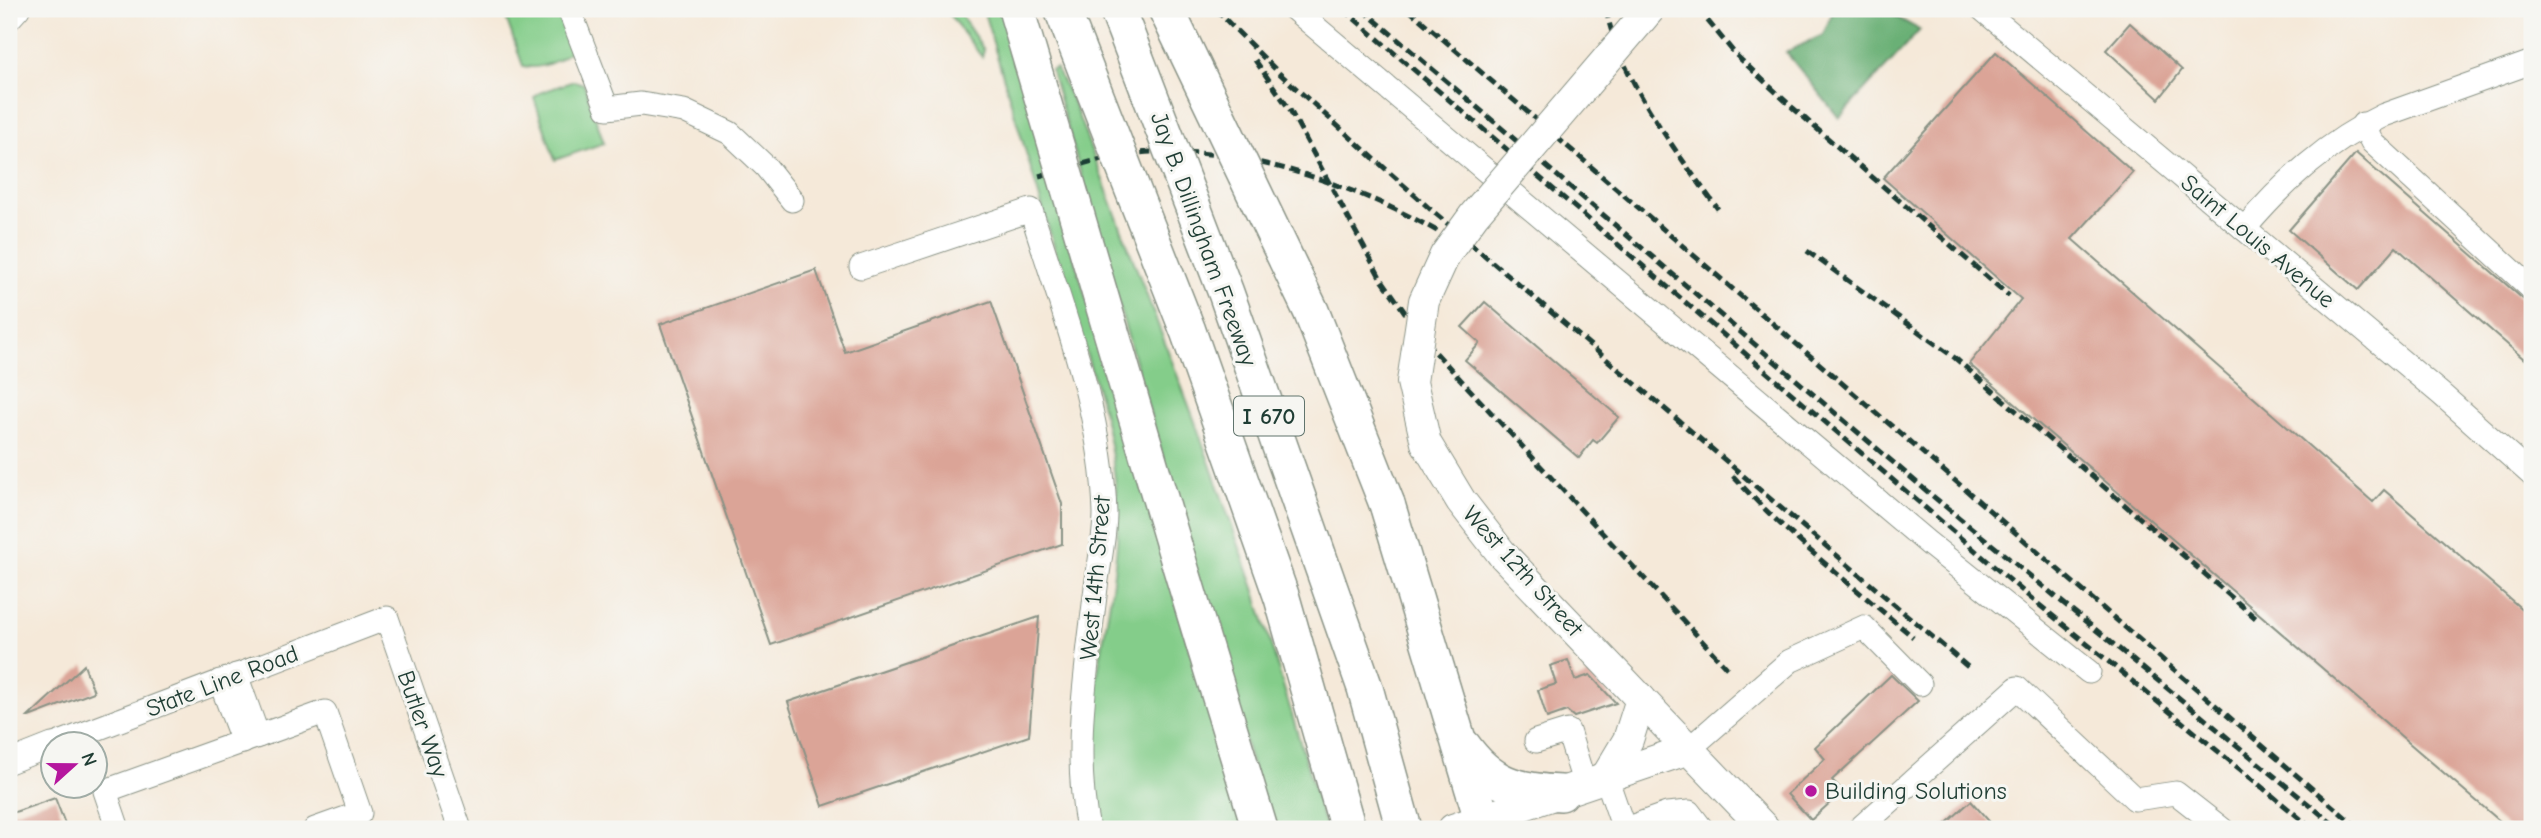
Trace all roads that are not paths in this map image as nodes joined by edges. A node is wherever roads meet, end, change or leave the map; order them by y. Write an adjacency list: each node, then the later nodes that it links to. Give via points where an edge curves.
1 (18, 9): 10 (street)
2 (569, 9): 13 (street, via 607,108 641,104 684,111 730,133)
3 (1016, 9): 32 (highway, bridge)
4 (1062, 9): 38 (highway, Jay B. Dillingham Freeway / I 670, bridge, via 1188,331 1282,598)
5 (1118, 9): 39 (highway, Jay B. Dillingham Freeway / I 670, bridge, via 1226,293 1361,675)
6 (1166, 9): 26 (highway, bridge, via 1311,311 1387,503)
7 (1294, 9): 20 (street, via 1917,534)
8 (1650, 9): 23 (main road, West 12th Street, bridge, via 1445,255 1424,301 1412,382 1426,443 1461,501 1502,554)
9 (1982, 9): 14 (street, Saint Louis Avenue)
10 (9, 19)
11 (2532, 62): 12 (street)
12 (2363, 124): 14 (street, via 2307,163); 16 (street, via 2372,142)
13 (792, 200)
14 (2244, 229): 18 (street, Saint Louis Avenue)
15 (861, 267): 37 (street, West 14th Street, via 1031,210 1101,454 1105,516 1080,725 1082,799)
16 (2522, 267): 17 (street)
17 (2532, 289)
18 (2532, 475)
19 (387, 618): 21 (street, State Line Road); 36 (street, Butler Way)
20 (2089, 672)
21 (228, 678): 24 (street, State Line Road); 25 (street)
22 (1920, 684): 28 (street, via 1864,626 1790,661)
23 (1641, 699): 28 (main road, West 12th Street); 31 (main road, via 1628,740)
24 (92, 730)
25 (250, 739): 34 (street, via 105,792); 35 (street, via 325,712 360,813)
26 (1459, 740): 31 (highway, via 1478,766 1501,782 1533,792); 33 (highway)
27 (1536, 741): 31 (street, via 1568,731)
28 (1689, 749): 31 (main road); 42 (main road, West 12th Street)
29 (38, 751): 30 (street, State Line Road)
30 (9, 762)
31 (1584, 785): 33 (main road); 40 (street)
32 (1258, 826)
33 (1474, 826)
34 (118, 829)
35 (315, 829)
36 (460, 829)
37 (1088, 829)
38 (1348, 829)
39 (1404, 829)
40 (1624, 829): 41 (street, via 1667,814 1689,812)
41 (1702, 829)
42 (1765, 829)
43 (1859, 829): 44 (street, via 2017,688 2136,799 2176,793)
44 (2222, 829)

